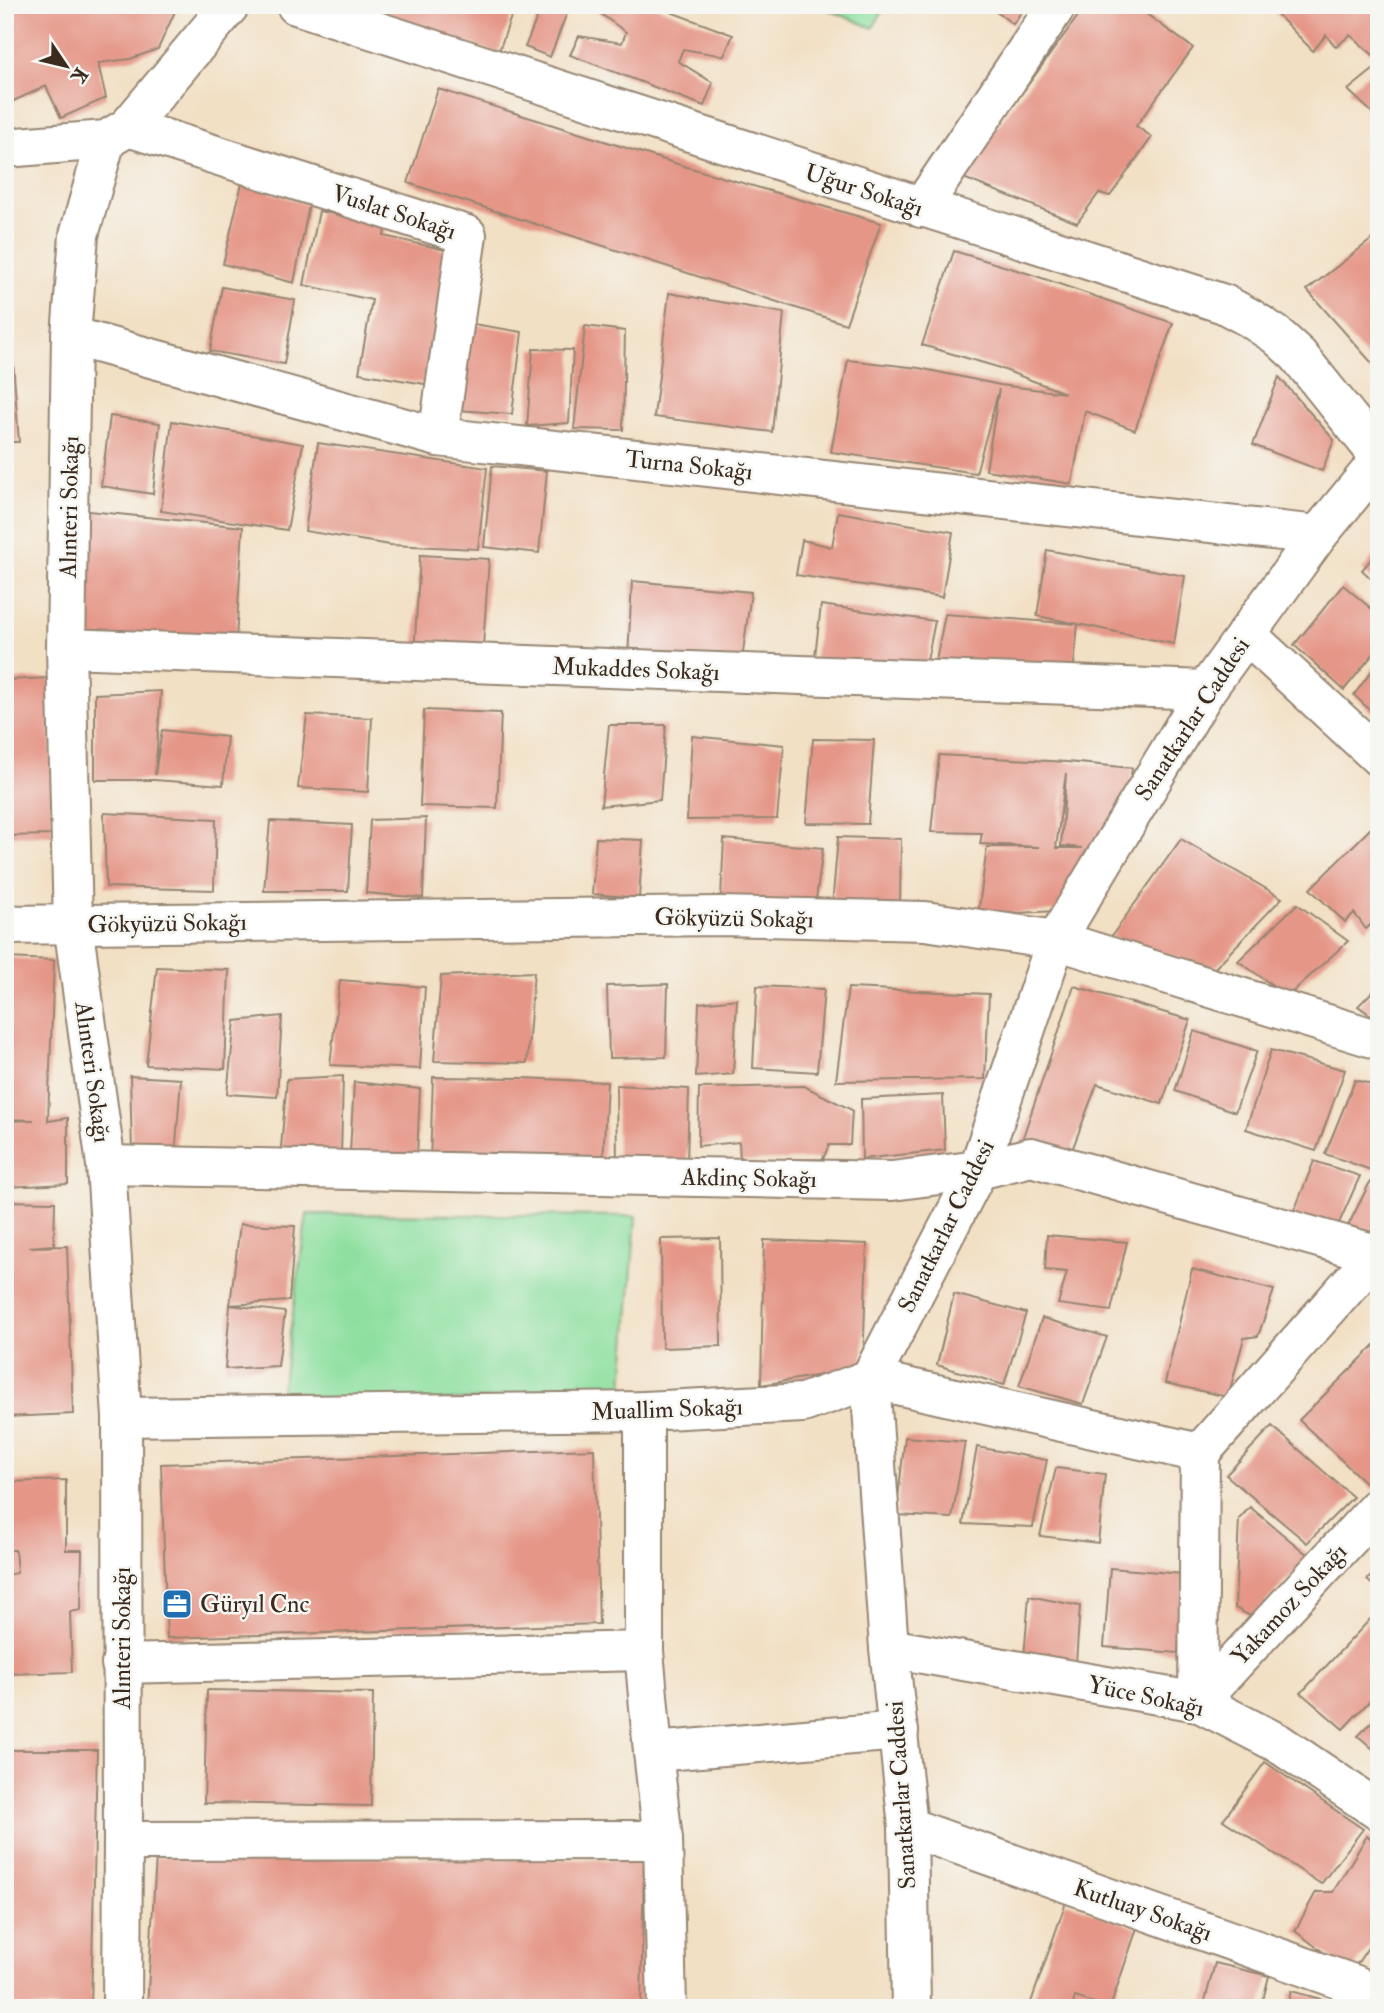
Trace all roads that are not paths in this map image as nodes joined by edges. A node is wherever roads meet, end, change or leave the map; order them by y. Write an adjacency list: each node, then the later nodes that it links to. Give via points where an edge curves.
1 (230, 5): 4 (street)
2 (296, 5): 6 (street, Uğur Sokağı)
3 (1057, 5): 6 (street)
4 (117, 134): 5 (street); 7 (street, Alınteri Sokağı, via 79,235); 8 (street, Vuslat Sokağı, via 467,235)
5 (5, 148)
6 (921, 208): 9 (street, Uğur Sokağı, via 1224,304 1250,317 1298,355)
7 (71, 336): 8 (street, Turna Sokağı); 12 (street, Alınteri Sokağı)
8 (438, 437): 10 (street, Turna Sokağı)
9 (1379, 459): 10 (street, Sanatkarlar Caddesi)
10 (1318, 534): 11 (street, Sanatkarlar Caddesi)
11 (1246, 634): 13 (street, Sanatkarlar Caddesi); 14 (street)
12 (66, 648): 13 (street, Mukaddes Sokağı); 15 (street, Alınteri Sokağı)
13 (1206, 690): 17 (street, Sanatkarlar Caddesi)
14 (1379, 757)
15 (73, 924): 16 (street, Gökyüzü Sokağı); 17 (street, Gökyüzü Sokağı, via 720,916 925,921); 19 (street, Alınteri Sokağı)
16 (5, 925)
17 (1056, 940): 18 (street, Gökyüzü Sokağı); 20 (street, Sanatkarlar Caddesi)
18 (1379, 1040)
19 (106, 1165): 20 (street, Akdinç Sokağı, via 892,1181); 24 (street, Alınteri Sokağı)
20 (978, 1170): 21 (street, Akdinç Sokağı, via 1031,1157); 22 (street, Sanatkarlar Caddesi)
21 (1377, 1252): 25 (street)
22 (870, 1379): 23 (street, Muallim Sokağı, via 803,1404); 25 (street); 27 (street, Sanatkarlar Caddesi)
23 (644, 1411): 24 (street, Muallim Sokağı); 28 (street)
24 (122, 1417): 29 (street, Alınteri Sokağı)
25 (1200, 1453): 30 (street)
26 (1379, 1506): 30 (street, Yakamoz Sokağı)
27 (888, 1648): 30 (street, Yüce Sokağı); 31 (street, Sanatkarlar Caddesi)
28 (645, 1651): 29 (street); 32 (street)
29 (121, 1664): 36 (street, Alınteri Sokağı)
30 (1198, 1702): 33 (street, Yüce Sokağı, via 1278,1743)
31 (899, 1731): 32 (street); 34 (street, Sanatkarlar Caddesi)
32 (653, 1752): 35 (street)
33 (1379, 1811)
34 (908, 1827): 39 (street, Sanatkarlar Caddesi); 40 (street, Kutluay Sokağı, via 1356,1985)
35 (663, 1840): 36 (street); 38 (street)
36 (123, 1842): 37 (street, Alınteri Sokağı)
37 (122, 2008)
38 (667, 2008)
39 (911, 2008)
40 (1350, 2008)

